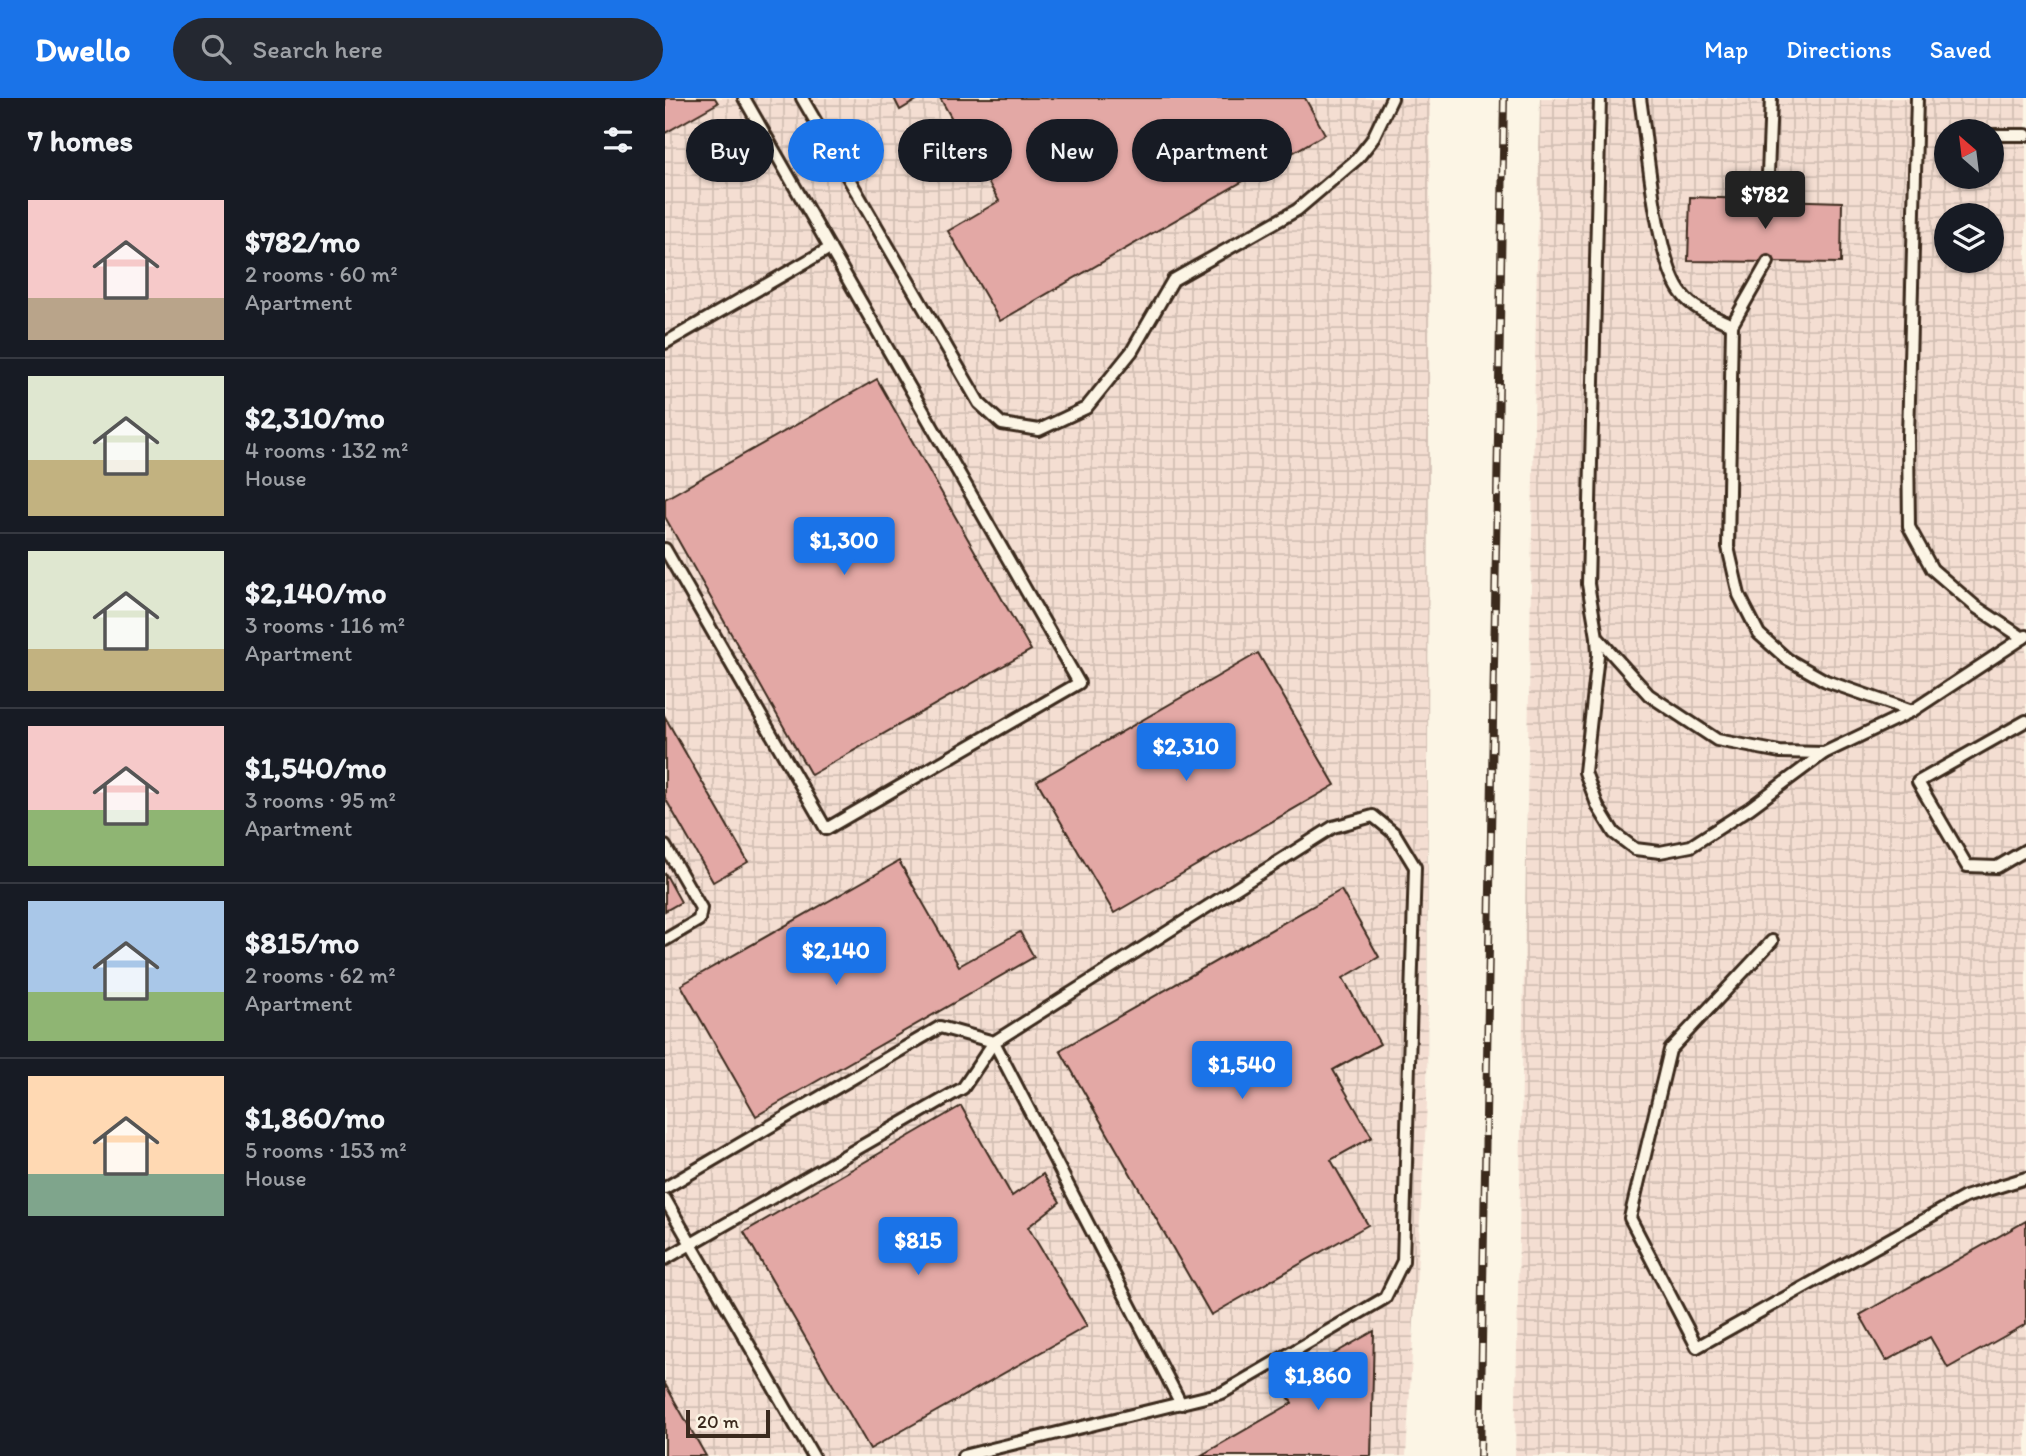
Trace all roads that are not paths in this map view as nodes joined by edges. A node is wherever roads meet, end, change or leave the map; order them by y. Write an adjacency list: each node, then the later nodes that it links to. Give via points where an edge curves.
1 (744, 98): 11 (lane)
2 (802, 98): 3 (lane, via 979,403 1002,424 1039,430 1086,408 1132,351 1174,280 1297,210 1357,159)
3 (1392, 98)
4 (1600, 98): 16 (lane, via 1588,584)
5 (1640, 98): 13 (lane, via 1666,264 1694,307)
6 (1772, 98): 10 (lane)
7 (1917, 98): 17 (lane, via 1909,527 1932,569 1976,607)
8 (2004, 135): 9 (lane)
9 (2026, 135)
10 (1767, 199)
11 (830, 248): 14 (lane); 15 (lane, via 1079,683 826,830)
12 (1768, 262): 13 (lane)
13 (1733, 325): 18 (lane, via 1728,547 1739,595 1759,634 1787,659 1826,681)
14 (665, 343)
15 (665, 549)
16 (1597, 637): 20 (lane, via 1649,695 1717,740 1780,752); 20 (lane, via 1585,772 1614,833 1635,849 1660,852 1691,846)
17 (2025, 637): 18 (lane)
18 (1912, 711): 20 (lane)
19 (2026, 721): 22 (lane, via 1918,782 1966,866 1997,867)
20 (1824, 753)
21 (665, 846): 23 (lane, via 701,908 699,920)
22 (2026, 850)
23 (665, 940)
24 (1772, 942): 26 (lane, via 1670,1049 1630,1218 1697,1346 1965,1197)
25 (994, 1042): 27 (lane, via 940,1027); 29 (lane, via 963,1088); 31 (lane); 31 (lane, via 1333,827 1373,816 1395,834 1415,867 1403,1261 1385,1298 1223,1393)
26 (2026, 1178)
27 (665, 1188)
28 (665, 1199): 29 (lane)
29 (692, 1244): 30 (lane); 32 (lane)
30 (665, 1259)
31 (1181, 1404): 33 (lane)
32 (813, 1456)
33 (963, 1456)

